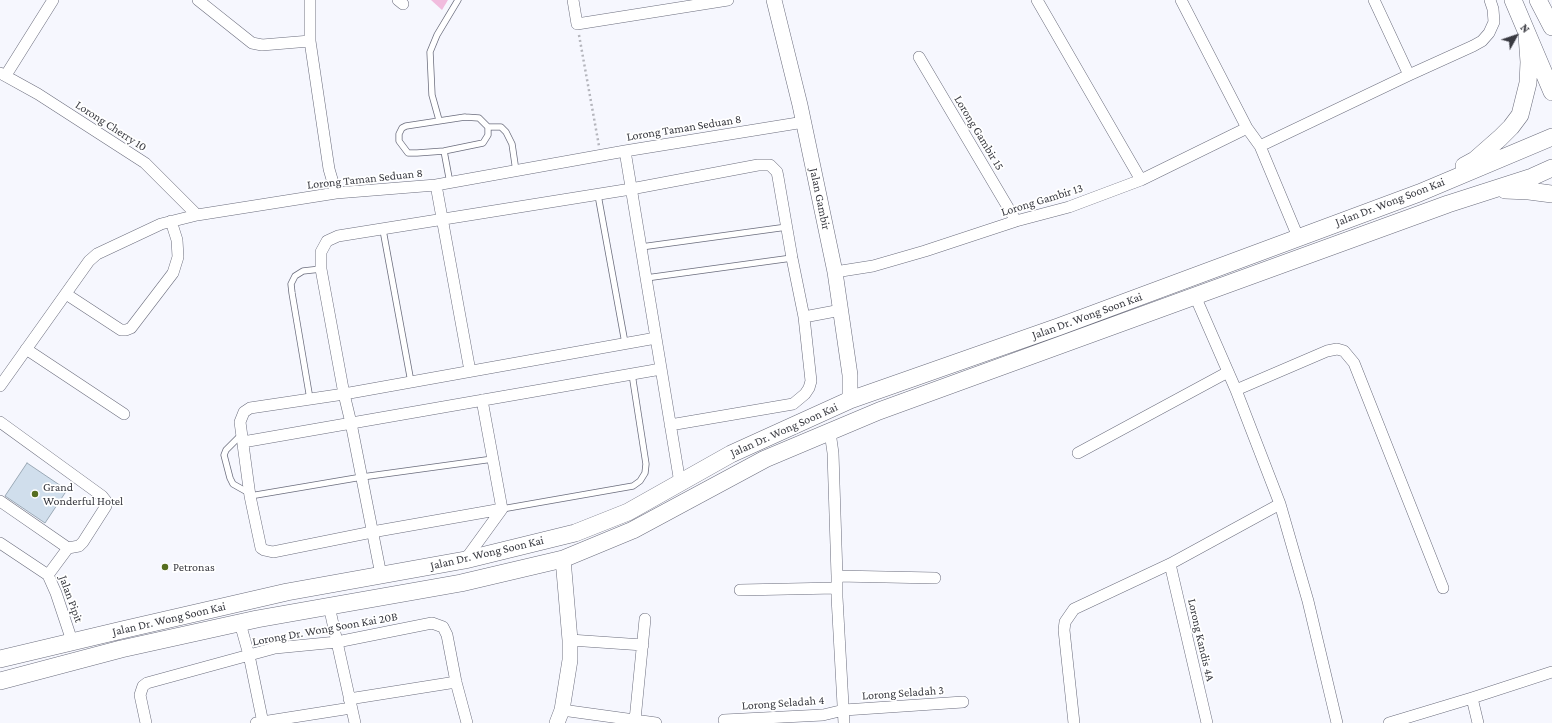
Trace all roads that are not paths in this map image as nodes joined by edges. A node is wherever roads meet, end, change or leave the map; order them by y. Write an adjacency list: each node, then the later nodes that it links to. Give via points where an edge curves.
1 (53, 0): 19 (street)
2 (198, 0): 17 (street, via 252,43 262,45)
3 (310, 0): 17 (street)
4 (458, 0): 22 (lane, via 436,35 430,52 432,95)
5 (573, 0): 6 (street, via 577,24)
6 (728, 0)
7 (774, 0): 23 (street, Jalan Gambir)
8 (1037, 0): 32 (street)
9 (1180, 0): 25 (street)
10 (1374, 0): 20 (street)
11 (1490, 0): 20 (street, via 1494,22 1482,40)
12 (1513, 0): 16 (main road)
13 (1539, 0): 14 (main road); 15 (main road)
14 (1552, 15)
15 (1552, 27)
16 (1527, 35): 21 (main road); 38 (main road, via 1528,83 1520,115 1516,121 1475,160)
17 (310, 41): 37 (street, via 329,168)
18 (919, 57): 44 (street, Lorong Gambir 15)
19 (3, 74): 41 (street, Lorong Cherry 10, via 145,163)
20 (1409, 75): 27 (street)
21 (1552, 92)
22 (439, 120): 24 (lane, via 473,117 483,120); 28 (lane, via 402,128 399,141 408,153)
23 (804, 122): 29 (street, Lorong Taman Seduan 8); 51 (street, Jalan Gambir)
24 (488, 126): 28 (lane, via 488,135 483,143); 31 (lane, via 501,127 506,132 512,144)
25 (1247, 128): 27 (street); 32 (street, Lorong Gambir 13)
26 (1552, 137): 38 (main road, Jalan Dr. Wong Soon Kai)
27 (1260, 146): 47 (street)
28 (444, 151): 33 (lane)
29 (625, 151): 31 (street, Lorong Taman Seduan 8); 35 (street)
30 (1552, 168): 36 (main road, Jalan Dr. Wong Soon Kai)
31 (516, 171): 33 (street, Lorong Taman Seduan 8)
32 (1141, 180): 44 (street, Lorong Gambir 13, via 1069,207)
33 (450, 182): 34 (street, Lorong Taman Seduan 8)
34 (436, 185): 37 (street, Lorong Taman Seduan 8); 42 (street)
35 (632, 189): 40 (street); 45 (street, via 767,164 774,167 778,177); 48 (street)
36 (1490, 191): 39 (main road); 54 (main road, Jalan Dr. Wong Soon Kai)
37 (336, 193): 41 (street, Lorong Taman Seduan 8)
38 (1419, 193): 47 (main road, Jalan Dr. Wong Soon Kai)
39 (1552, 194)
40 (598, 195): 42 (street); 58 (lane)
41 (197, 215): 43 (street, Lorong Taman Seduan 8)
42 (442, 220): 46 (street); 61 (street)
43 (171, 221): 53 (street, Lorong Taman Seduan 8, via 97,254 89,261); 53 (street, via 177,240 178,257 173,273 131,328 121,330)
44 (1016, 221): 51 (street, Lorong Gambir 13, via 873,266)
45 (787, 226): 48 (lane); 49 (street)
46 (383, 230): 50 (street, via 338,236 327,241 321,252); 64 (lane)
47 (1298, 237): 70 (main road, Jalan Dr. Wong Soon Kai, via 1058,327)
48 (641, 247): 52 (street)
49 (792, 258): 52 (lane); 56 (street)
50 (321, 269): 67 (street); 68 (lane, via 303,271 295,276 291,284)
51 (842, 271): 55 (street, Jalan Gambir)
52 (646, 278): 57 (street)
53 (66, 294): 59 (street, Lorong Taman Seduan 8)
54 (1195, 296): 62 (street); 75 (main road, Jalan Dr. Wong Soon Kai, via 879,411)
55 (841, 310): 56 (street); 70 (street, Jalan Gambir, via 850,375)
56 (804, 317): 74 (street, via 811,381 799,400 793,404)
57 (656, 338): 58 (street); 60 (street)
58 (625, 344): 61 (street)
59 (26, 349): 65 (street, Lorong Taman Seduan 8); 71 (street)
60 (661, 369): 63 (street); 74 (street)
61 (470, 372): 64 (street)
62 (1228, 372): 66 (street); 77 (street)
63 (632, 374): 69 (street); 84 (lane, via 646,464 645,473 640,481 633,486)
64 (411, 382): 67 (street)
65 (0, 386)
66 (1236, 390): 83 (street); 96 (street, via 1327,351 1344,351 1354,363)
67 (344, 394): 68 (street); 73 (street)
68 (310, 399): 76 (street, via 250,408 244,412 240,422)
69 (482, 400): 73 (street); 78 (street)
70 (850, 400): 80 (main road, Jalan Dr. Wong Soon Kai, via 731,454)
71 (124, 414)
72 (0, 422): 87 (street, via 106,501 106,506 83,542 79,546)
73 (351, 423): 76 (street); 79 (street)
74 (670, 425): 80 (street)
75 (830, 432): 88 (main road, Jalan Dr. Wong Soon Kai, via 765,459 633,530); 93 (street)
76 (242, 437): 81 (street); 81 (lane, via 226,450 224,455 233,484)
77 (1078, 453)
78 (492, 459): 79 (lane); 84 (street)
79 (362, 477): 81 (lane); 85 (street)
80 (680, 483): 89 (main road, Jalan Dr. Wong Soon Kai, via 628,512 575,533)
81 (250, 494): 85 (street, via 261,548 264,550 273,552)
82 (0, 500): 87 (street)
83 (1280, 504): 90 (street); 125 (street, via 1308,601)
84 (502, 509): 85 (street); 89 (street)
85 (372, 532): 92 (street)
86 (0, 543): 91 (street, Jalan Pipit)
87 (68, 548): 91 (street)
88 (563, 559): 98 (main road, Jalan Dr. Wong Soon Kai, via 461,582); 101 (street)
89 (465, 560): 92 (main road, Jalan Dr. Wong Soon Kai)
90 (1170, 564): 123 (street, via 1074,609 1065,622); 124 (street, Lorong Kandis 4A)
91 (48, 575): 102 (street, Jalan Pipit)
92 (381, 575): 102 (main road, Jalan Dr. Wong Soon Kai, via 287,592)
93 (838, 576): 94 (street); 95 (street)
94 (935, 578)
95 (836, 588): 97 (street); 113 (street)
96 (1442, 588)
97 (740, 590)
98 (329, 606): 100 (main road, Jalan Dr. Wong Soon Kai); 103 (street)
99 (646, 619): 104 (street)
100 (240, 623): 105 (street); 108 (main road, Jalan Dr. Wong Soon Kai, via 121,649)
101 (570, 640): 104 (street); 114 (street, via 570,660)
102 (72, 641): 106 (main road, Jalan Dr. Wong Soon Kai)
103 (337, 642): 105 (street, Lorong Dr. Wong Soon Kai 20B, via 276,648); 109 (street, Lorong Dr. Wong Soon Kai 20B, via 432,623 443,627 447,635); 112 (street)
104 (643, 645): 115 (street)
105 (249, 656): 117 (street, Lorong Dr. Wong Soon Kai 20B, via 152,681 143,686 140,695); 118 (street)
106 (0, 660)
107 (1552, 672): 110 (street)
108 (0, 681)
109 (456, 682): 112 (street); 120 (street)
110 (1472, 698): 126 (street); 127 (street)
111 (963, 702): 113 (street, Lorong Seladah 3)
112 (350, 703): 118 (street); 119 (street)
113 (844, 710): 116 (street, Lorong Seladah 4, via 823,714); 122 (street)
114 (560, 716): 115 (street)
115 (635, 720): 121 (street)
116 (724, 720)
117 (146, 723)
118 (261, 723)
119 (354, 723)
120 (467, 723)
121 (656, 723)
122 (844, 723)
123 (1074, 723)
124 (1207, 723)
125 (1337, 723)
126 (1389, 723)
127 (1478, 723)

